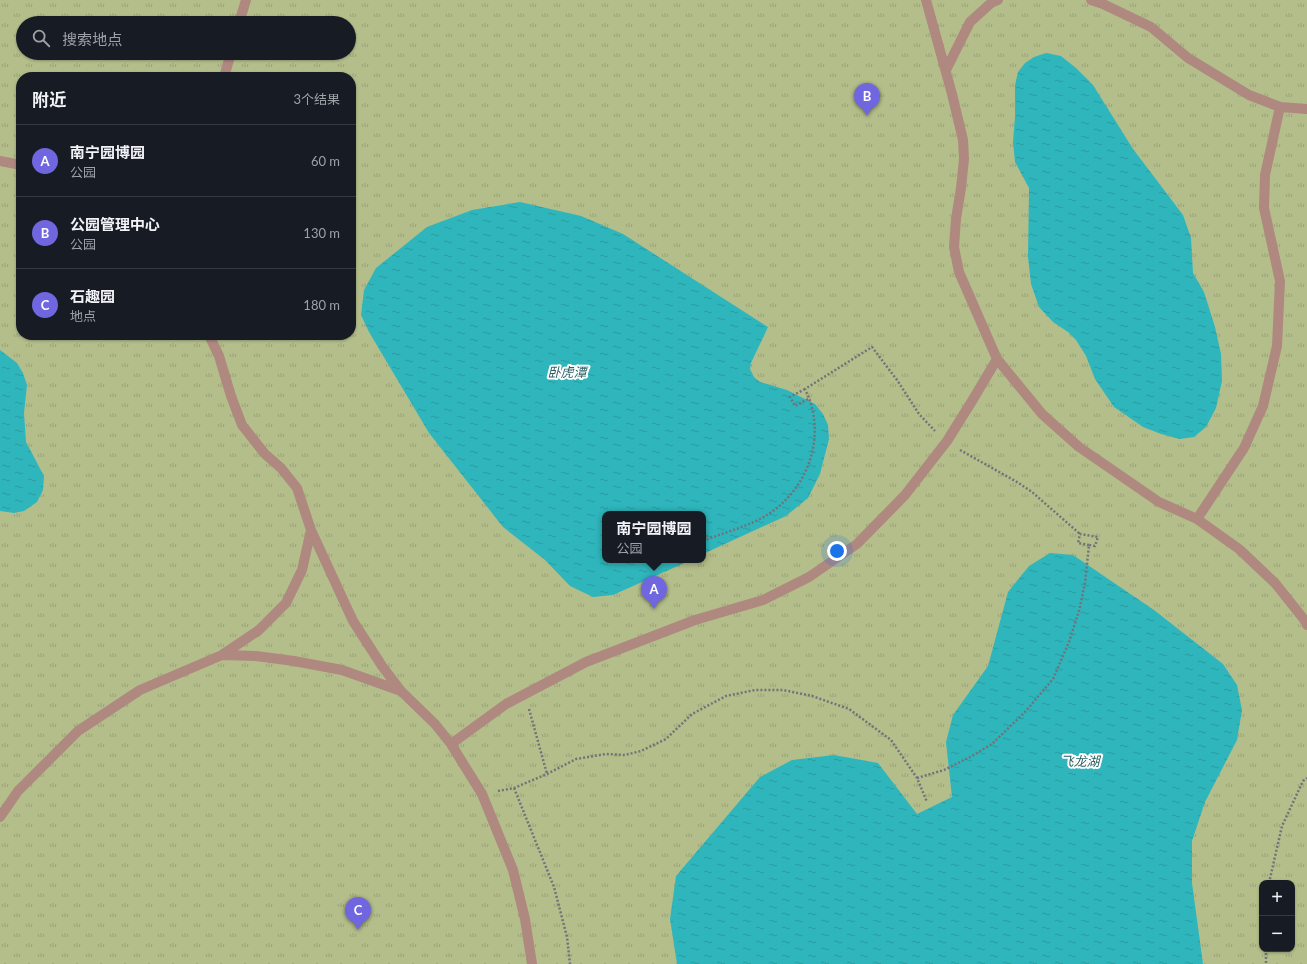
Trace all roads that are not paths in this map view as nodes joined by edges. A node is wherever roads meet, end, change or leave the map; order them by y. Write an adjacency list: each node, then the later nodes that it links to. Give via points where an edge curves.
1 (246, 0): 6 (street)
2 (926, 0): 8 (street)
3 (998, 0): 8 (street, via 970,22)
4 (1091, 0): 5 (street)
5 (1102, 2): 10 (street, via 1151,27 1188,58 1249,95)
6 (241, 16)
7 (229, 60): 9 (street)
8 (946, 70): 15 (street, via 963,140 964,159 954,247 959,272)
9 (225, 72)
10 (1280, 107): 11 (street); 16 (street, via 1265,175 1264,208 1280,282 1276,346 1263,406 1244,448)
11 (1307, 109)
12 (0, 161): 13 (street)
13 (16, 164)
14 (211, 340): 17 (street, via 220,356 242,425 297,488)
15 (997, 359): 16 (street, via 1042,414 1079,448 1159,502); 21 (street, via 947,440 905,496 857,544 809,578 763,600 695,620 586,662 506,704)
16 (1197, 519): 18 (street, via 1239,550 1275,583)
17 (311, 530): 19 (street, via 302,570 286,603 259,630); 20 (street, via 353,621)
18 (1307, 625)
19 (222, 655): 20 (street, via 256,656 342,670); 22 (street, via 140,690 78,731 18,792)
20 (401, 690): 21 (street, via 436,724)
21 (451, 744): 23 (street, via 482,794 513,870 525,919)
22 (0, 817)
23 (532, 964)

